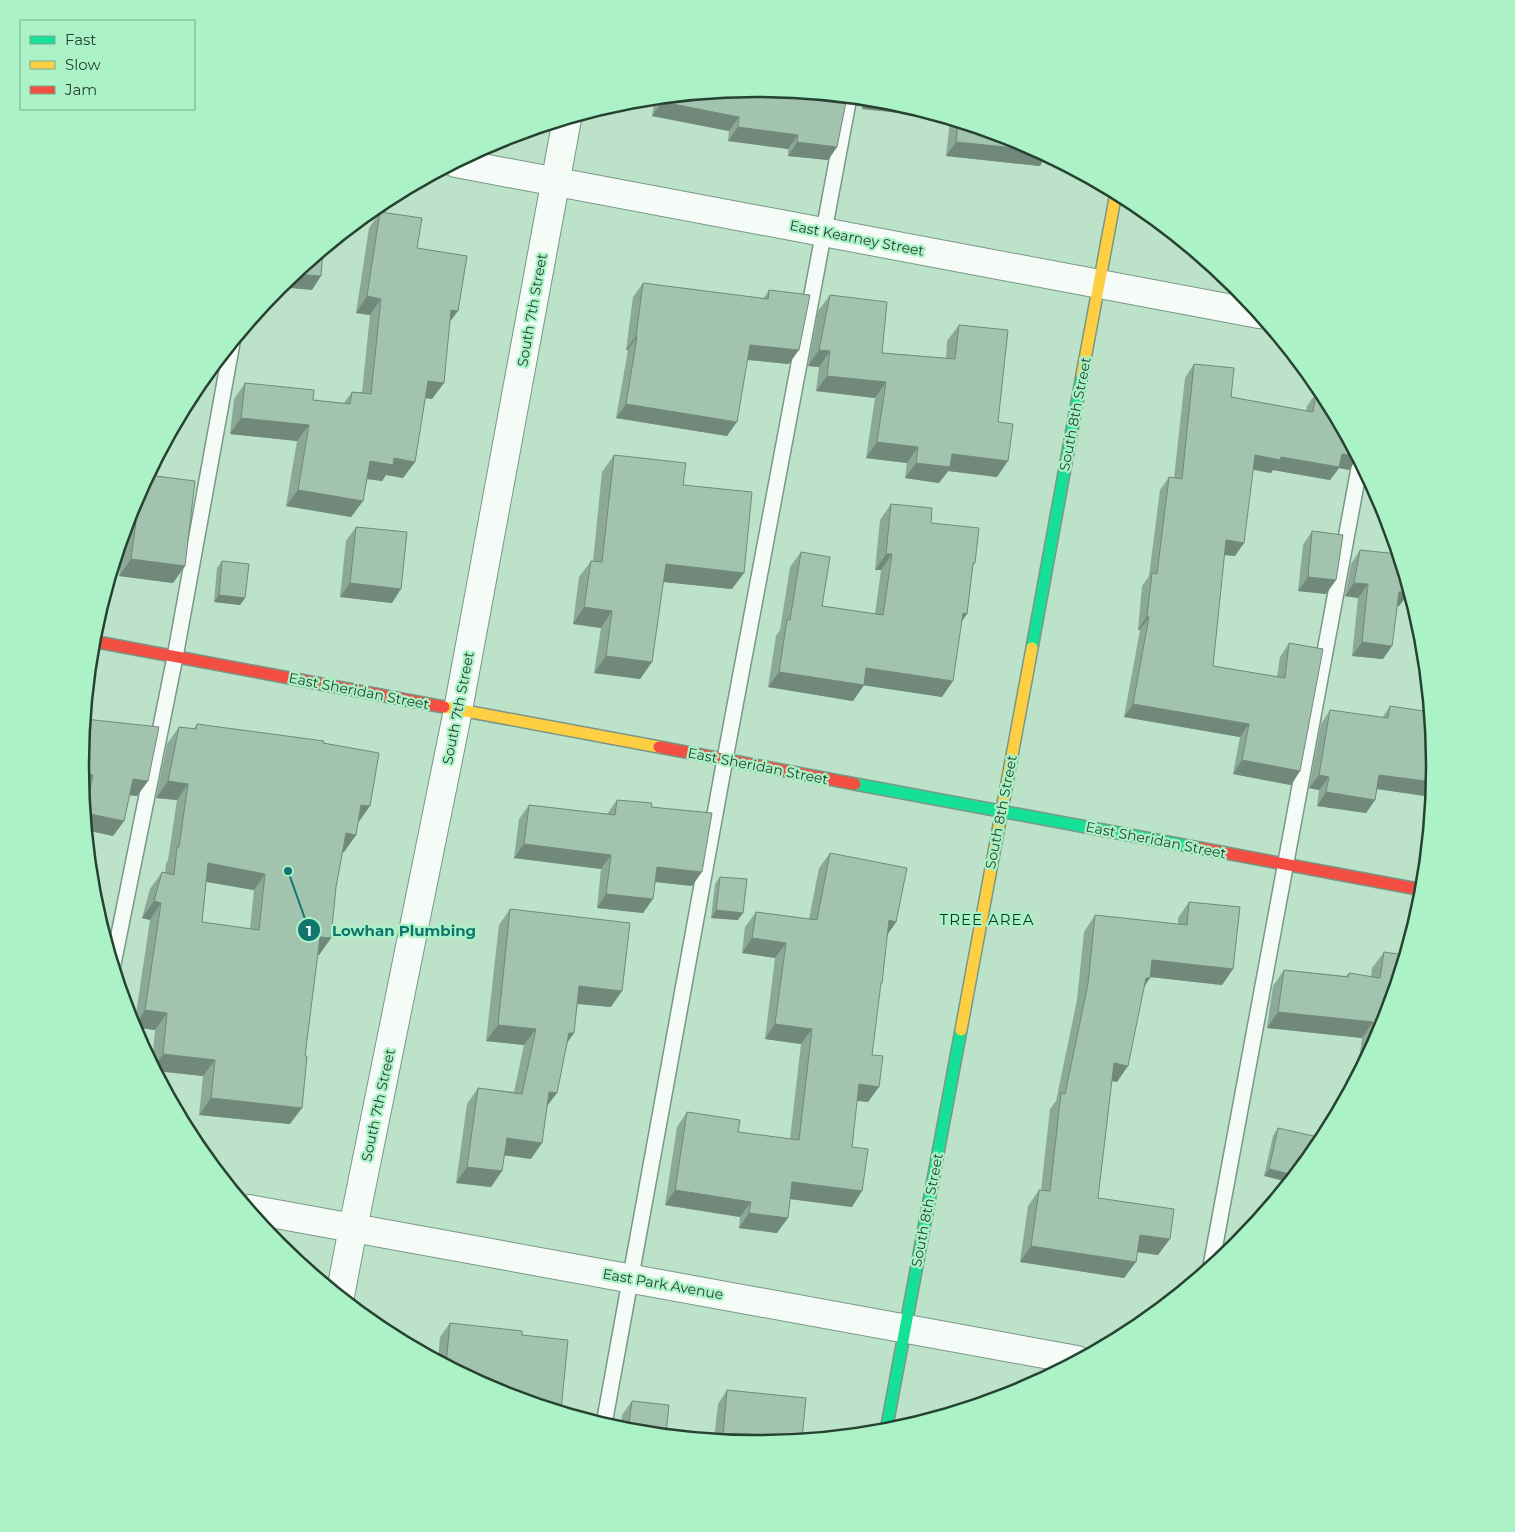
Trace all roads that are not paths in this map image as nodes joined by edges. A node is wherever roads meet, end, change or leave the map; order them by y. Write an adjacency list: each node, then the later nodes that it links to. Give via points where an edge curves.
1 (848, 103): 6 (lane)
2 (566, 126): 4 (street, South 7th Street)
3 (465, 165): 4 (street, East Kearney Street)
4 (556, 182): 6 (street, East Kearney Street); 13 (street, South 7th Street)
5 (1115, 201): 7 (street, South 8th Street)
6 (824, 232): 7 (street, East Kearney Street); 14 (lane)
7 (1100, 284): 8 (street, East Kearney Street); 15 (street, South 8th Street)
8 (1248, 312)
9 (230, 356): 12 (lane)
10 (1358, 473): 16 (lane)
11 (101, 643): 12 (street, East Sheridan Street)
12 (175, 656): 13 (street, East Sheridan Street); 18 (lane)
13 (458, 710): 14 (street, East Sheridan Street); 20 (street, South 7th Street)
14 (725, 760): 15 (street, East Sheridan Street); 22 (lane)
15 (1002, 811): 16 (street, East Sheridan Street); 24 (street, South 8th Street)
16 (1286, 864): 17 (street, East Sheridan Street); 21 (lane)
17 (1414, 888)
18 (116, 951)
19 (259, 1211): 20 (street, East Park Avenue)
20 (353, 1228): 22 (street, East Park Avenue); 23 (street, South 7th Street)
21 (1213, 1255)
22 (630, 1278): 24 (street, East Park Avenue); 26 (lane)
23 (341, 1290)
24 (905, 1328): 25 (street, East Park Avenue); 27 (street, South 8th Street)
25 (1067, 1358)
26 (605, 1417)
27 (888, 1422)

